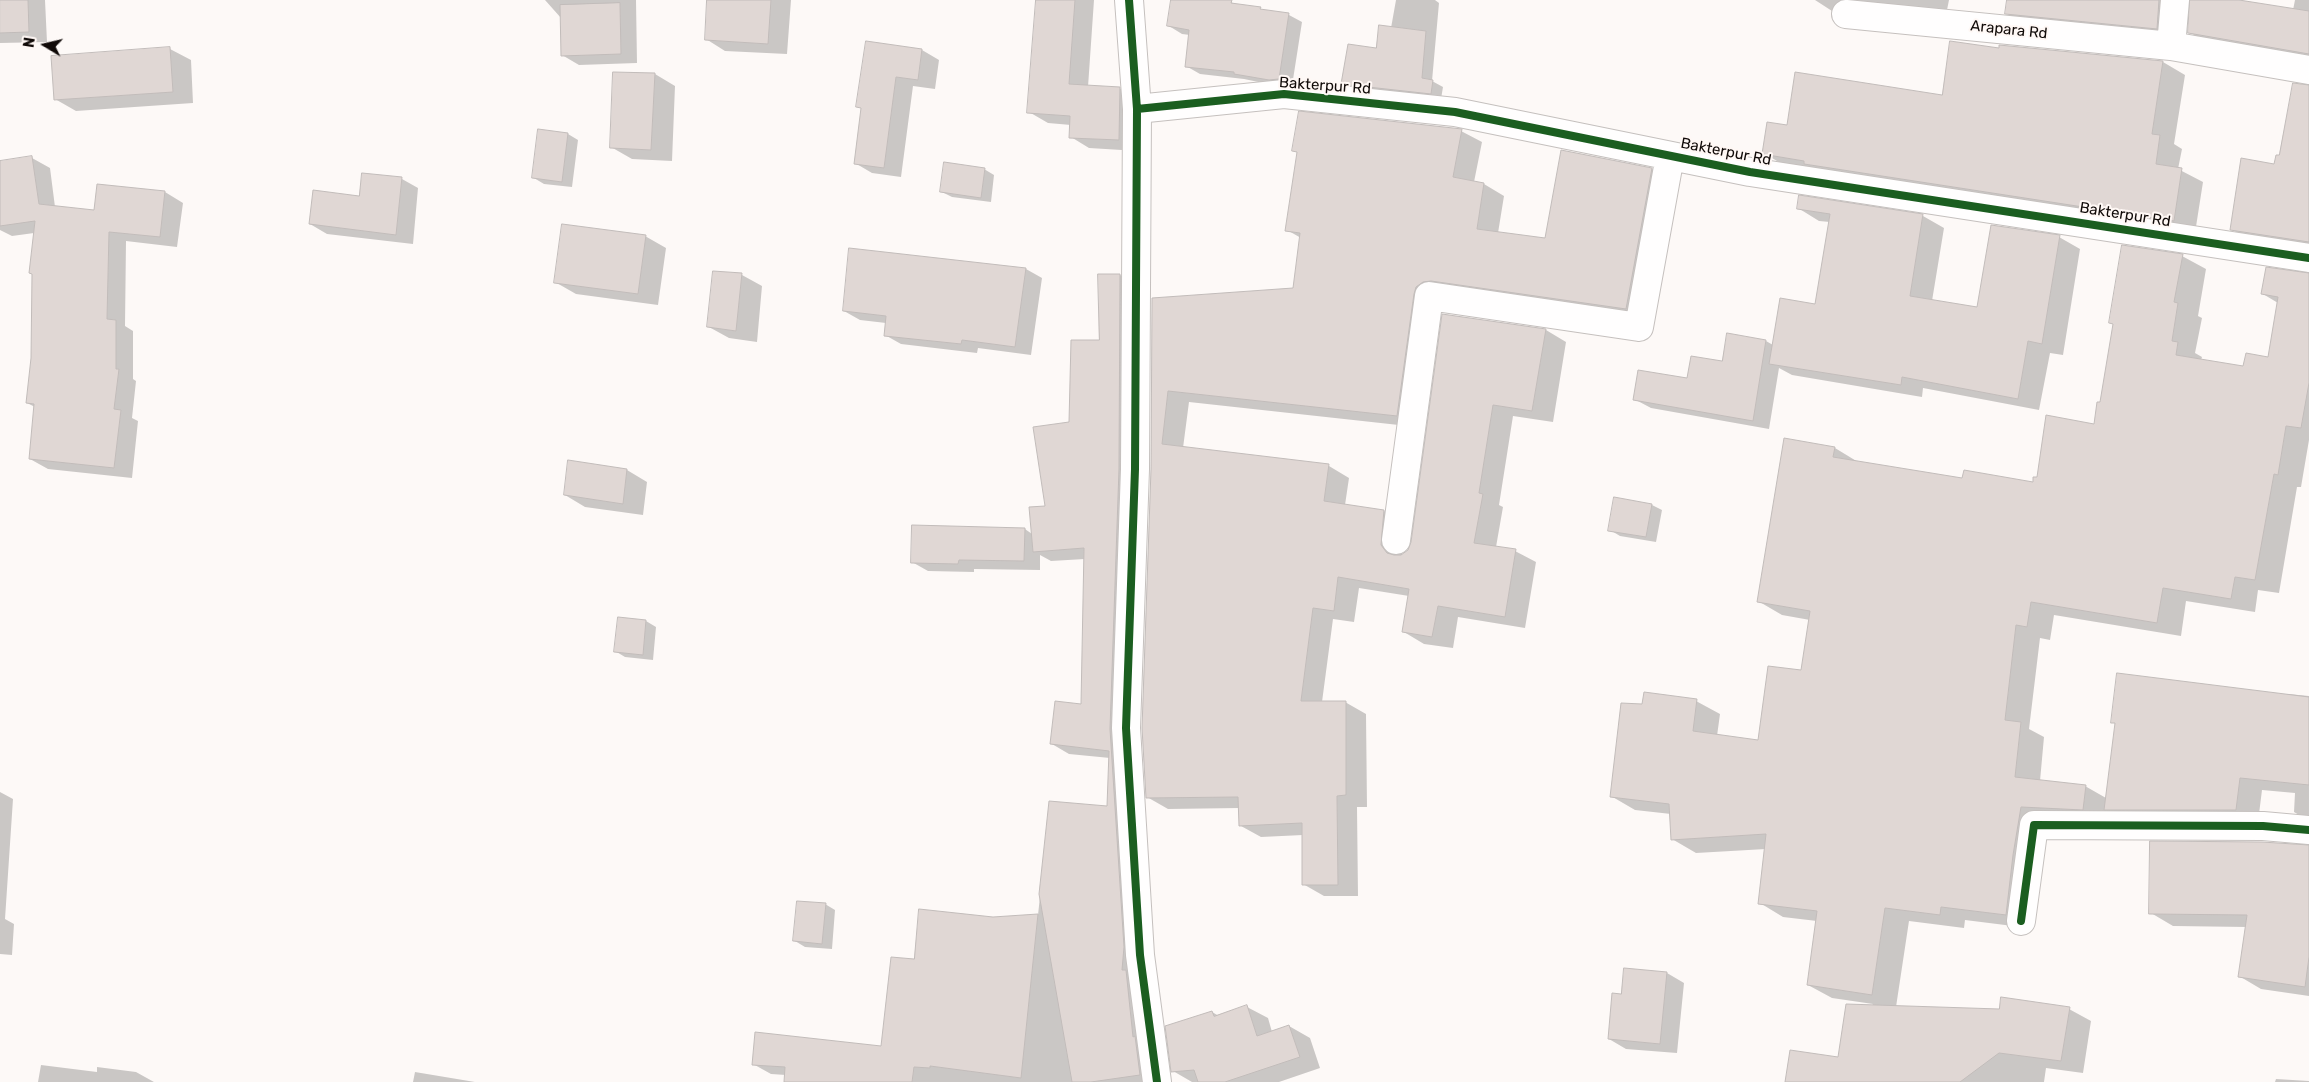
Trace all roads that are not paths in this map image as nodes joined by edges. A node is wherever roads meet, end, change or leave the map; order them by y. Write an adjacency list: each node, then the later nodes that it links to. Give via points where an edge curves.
1 (1129, 0): 6 (street)
2 (2175, 0): 4 (street)
3 (1846, 14): 4 (street, Arapara Rd)
4 (2171, 46): 5 (street, Arapara Rd)
5 (2309, 70)
6 (1137, 109): 7 (street, Bakterpur Rd, via 1284,94 1455,112); 12 (street, via 1135,470 1126,728 1140,955)
7 (1670, 156): 8 (street, Bakterpur Rd, via 1750,172); 9 (street, via 1639,327 1429,296)
8 (2309, 258)
9 (1396, 540)
10 (2309, 830): 11 (street, via 2264,826 2034,825)
11 (2021, 921)
12 (1157, 1082)

